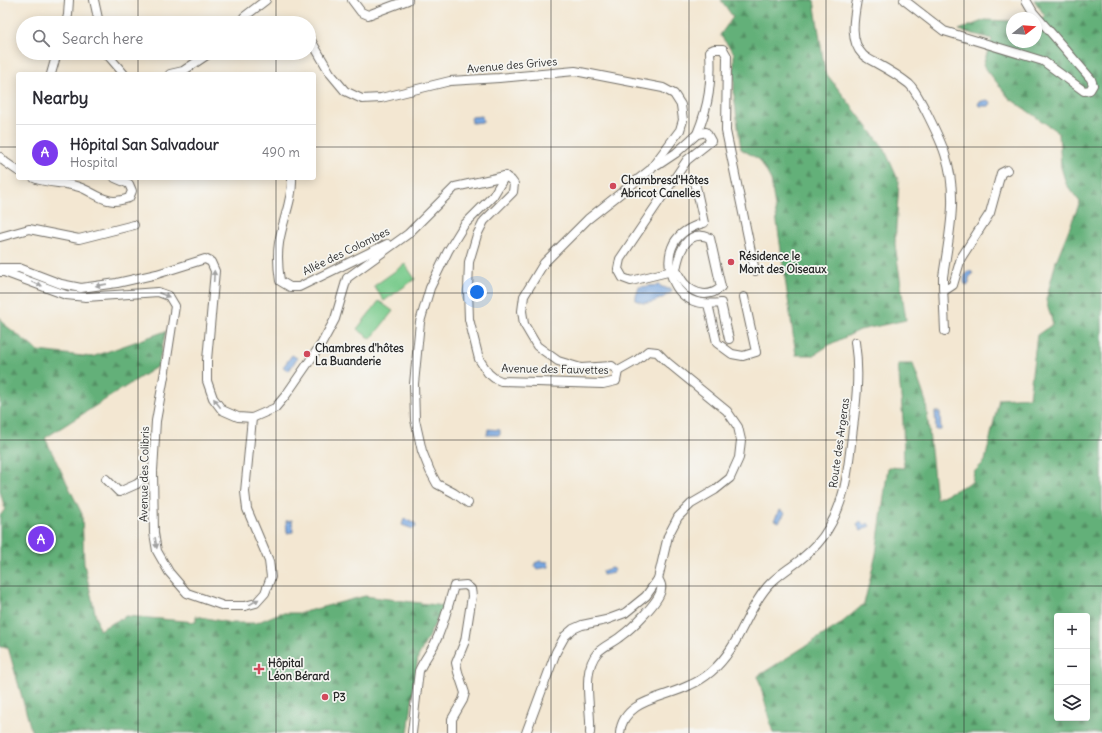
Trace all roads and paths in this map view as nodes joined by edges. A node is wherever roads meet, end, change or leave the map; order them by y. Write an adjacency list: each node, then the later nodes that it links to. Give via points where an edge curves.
1 (69, 0): 9 (street)
2 (94, 0): 10 (street)
3 (266, 0): 11 (street)
4 (352, 0): 5 (street, via 361,12 368,15)
5 (408, 0)
6 (857, 0): 36 (street, via 854,39 863,55 910,85 945,153 951,178 953,204)
7 (1026, 0): 8 (street, via 1033,12 1091,79 1093,85 1090,90 1084,90 1043,61 944,31)
8 (906, 1)
9 (68, 16)
10 (97, 16)
11 (245, 16)
12 (316, 49): 21 (street, Avenue des Grives, via 330,73 345,91 362,99 381,98 450,81 575,71 663,88 674,94 681,105 683,120 680,130)
13 (55, 60): 16 (street)
14 (112, 60): 17 (street)
15 (199, 60): 18 (street)
16 (52, 72)
17 (122, 72)
18 (178, 72)
19 (698, 134): 23 (street); 34 (street, via 706,132 711,141 687,160 620,259 618,269 623,278 631,281); 35 (street, via 710,92 710,51 723,49 727,56 726,131)
20 (0, 156): 22 (street)
21 (660, 158): 23 (street, Avenue des Fauvettes)
22 (16, 170)
23 (650, 170): 42 (street, Avenue des Fauvettes, via 576,230 544,263 524,296 524,324 537,346 558,361 581,368 612,366)
24 (1007, 170): 36 (street, via 1001,173 990,213 961,258 954,285 947,289)
25 (505, 176): 31 (street, via 455,187); 42 (street, Avenue des Fauvettes, via 514,184 513,192 484,221 469,262 469,318 479,358 484,367 494,378 501,381 603,384 616,381); 46 (street, via 494,196 464,225 448,251 430,288 420,322 414,384 416,420 422,451 437,484 454,492)
26 (38, 180): 27 (street, via 80,187 108,200 129,198 132,191 129,184)
27 (120, 180)
28 (292, 180): 31 (street, Allée des Colombes, via 279,242 278,265 280,281 290,286 299,287)
29 (695, 182): 34 (street, via 704,223 689,229 673,244 670,257)
30 (134, 226): 32 (street, via 79,238 29,229)
31 (408, 234): 43 (street, via 347,278 335,318 322,344 276,408)
32 (0, 237)
33 (2, 270): 43 (street, one-way to 33, via 238,417 222,410 213,398 207,381 215,270 211,262 205,258 157,274 81,288 61,284 19,268); 44 (street, Avenue des Colibris, one-way to 44, via 66,295 86,297 158,292 169,296 175,306 156,421)
34 (673, 271): 34 (street, via 684,284 701,294 716,293 721,287 710,238 703,235 685,243); 38 (street, via 676,285 685,296)
35 (755, 271)
36 (943, 286): 39 (street)
37 (744, 297): 38 (street, via 756,352 743,356 732,354 717,342)
38 (708, 304): 40 (street, via 721,302)
39 (945, 331)
40 (729, 339)
41 (855, 342): 52 (street, Route des Argeras, via 858,362 857,397 847,481 841,504 828,529 809,551 767,587 734,645 710,673 691,685 640,704 623,719)
42 (618, 371): 47 (street, via 648,351 657,352 727,411 738,427 741,440 739,458 730,478 691,504 678,517 668,536)
43 (252, 418): 44 (street, Avenue des Colibris, one-way to 43, via 154,533 157,551 169,572 187,593 224,606 256,603 265,593 271,577 269,561 247,510 245,492)
44 (153, 471): 45 (street, via 137,484 118,492)
45 (106, 479)
46 (468, 503)
47 (658, 579): 50 (street, via 646,596 625,613 582,625 565,636 556,652); 51 (street, via 661,592 646,613 598,652 592,662 588,675)
48 (412, 733): 49 (street, via 419,671 437,638 454,586 466,585 471,589 472,596 465,641 456,663 465,693 452,719)
49 (452, 733)
50 (526, 733)
51 (590, 733)
52 (620, 733)

